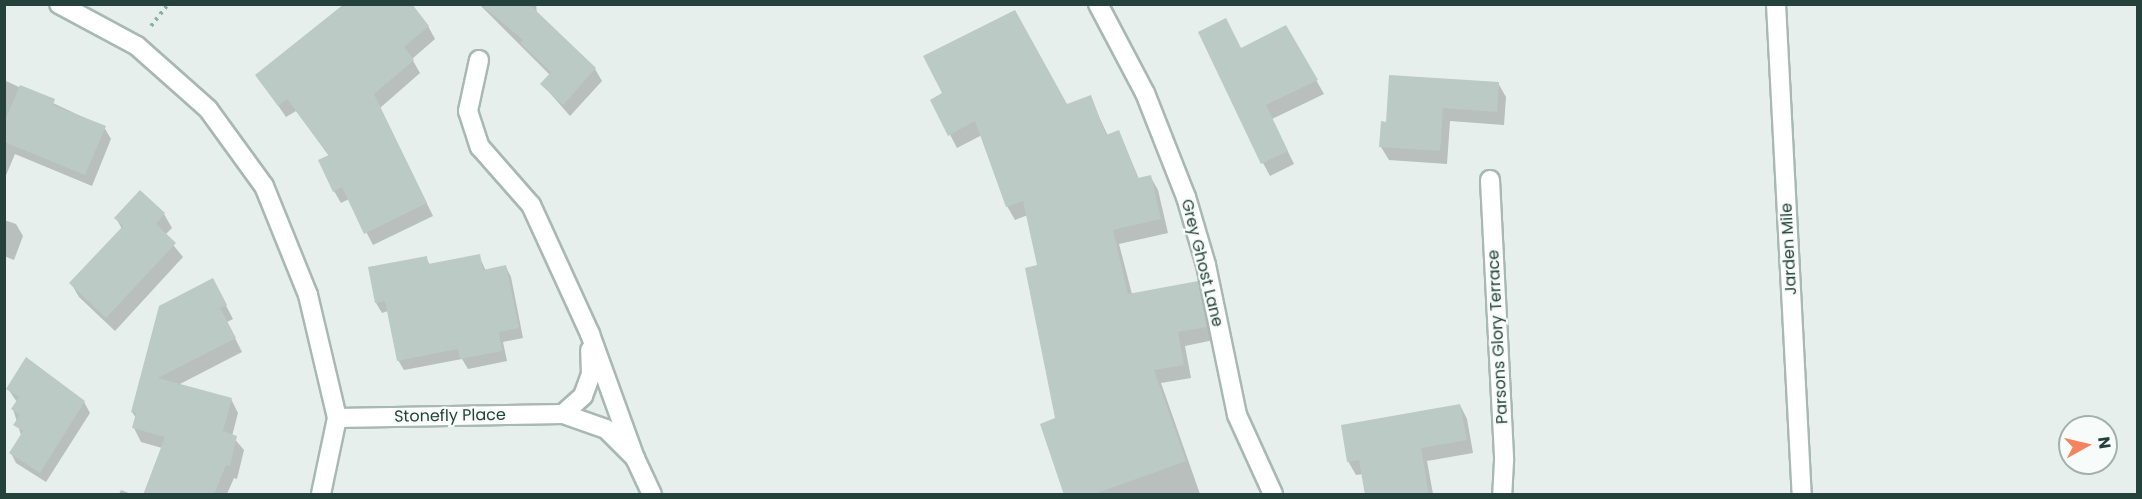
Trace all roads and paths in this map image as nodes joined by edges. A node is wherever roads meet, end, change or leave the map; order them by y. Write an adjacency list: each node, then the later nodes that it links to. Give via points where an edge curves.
1 (59, 4): 8 (street, via 136,46 208,110 264,186 308,295)
2 (1098, 4): 12 (street, Grey Ghost Lane, via 1145,93 1186,196 1206,265 1237,415)
3 (1776, 4): 14 (street, Jarden Mile)
4 (479, 60): 6 (street, Stonefly Place, via 468,111 480,147 531,205)
5 (1490, 180): 13 (street, Parsons Glory Terrace, via 1504,461)
6 (590, 334): 7 (street, via 591,374 583,396); 9 (street, Stonefly Place)
7 (563, 414): 8 (street, Stonefly Place); 9 (street, Stonefly Place, via 606,429)
8 (337, 418): 10 (street)
9 (635, 458): 11 (street, Stonefly Place)
10 (321, 495)
11 (652, 495)
12 (1273, 495)
13 (1502, 495)
14 (1802, 495)

